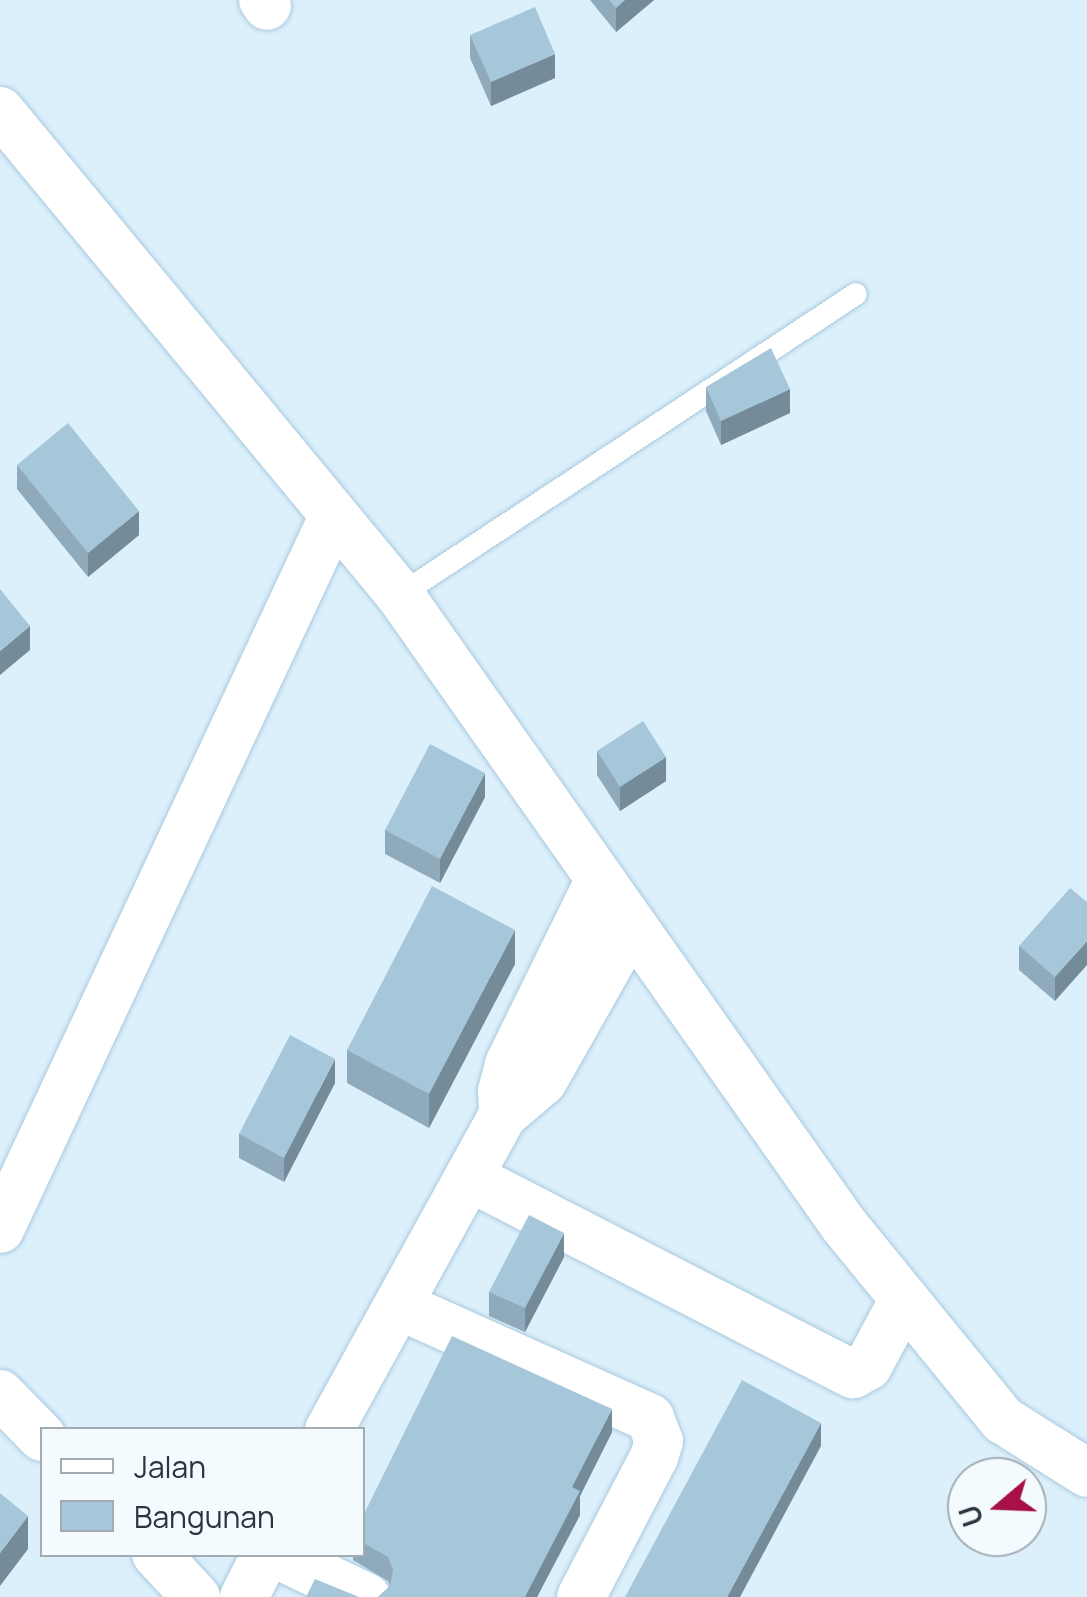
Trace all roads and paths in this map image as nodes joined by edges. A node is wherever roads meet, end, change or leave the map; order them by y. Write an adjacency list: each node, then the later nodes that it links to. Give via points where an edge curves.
1 (0, 112): 3 (street)
2 (856, 294): 4 (lane)
3 (334, 515): 4 (street); 9 (street)
4 (400, 594): 5 (street)
5 (600, 879): 6 (street); 7 (street, via 509,1064)
6 (632, 924): 7 (street, via 544,1081); 10 (street, via 843,1224)
7 (503, 1115): 8 (street)
8 (469, 1177): 10 (street, via 853,1374 868,1366); 11 (street)
9 (0, 1229)
10 (904, 1299): 15 (street, via 1004,1420)
11 (400, 1306): 13 (street); 22 (street, via 650,1418 658,1442 654,1457)
12 (0, 1394): 14 (street)
13 (331, 1427)
14 (40, 1435)
15 (1087, 1473)
16 (159, 1557): 19 (street)
17 (264, 1557): 20 (street)
18 (282, 1557): 21 (street)
19 (196, 1597)
20 (244, 1597)
21 (366, 1597)
22 (581, 1597)

